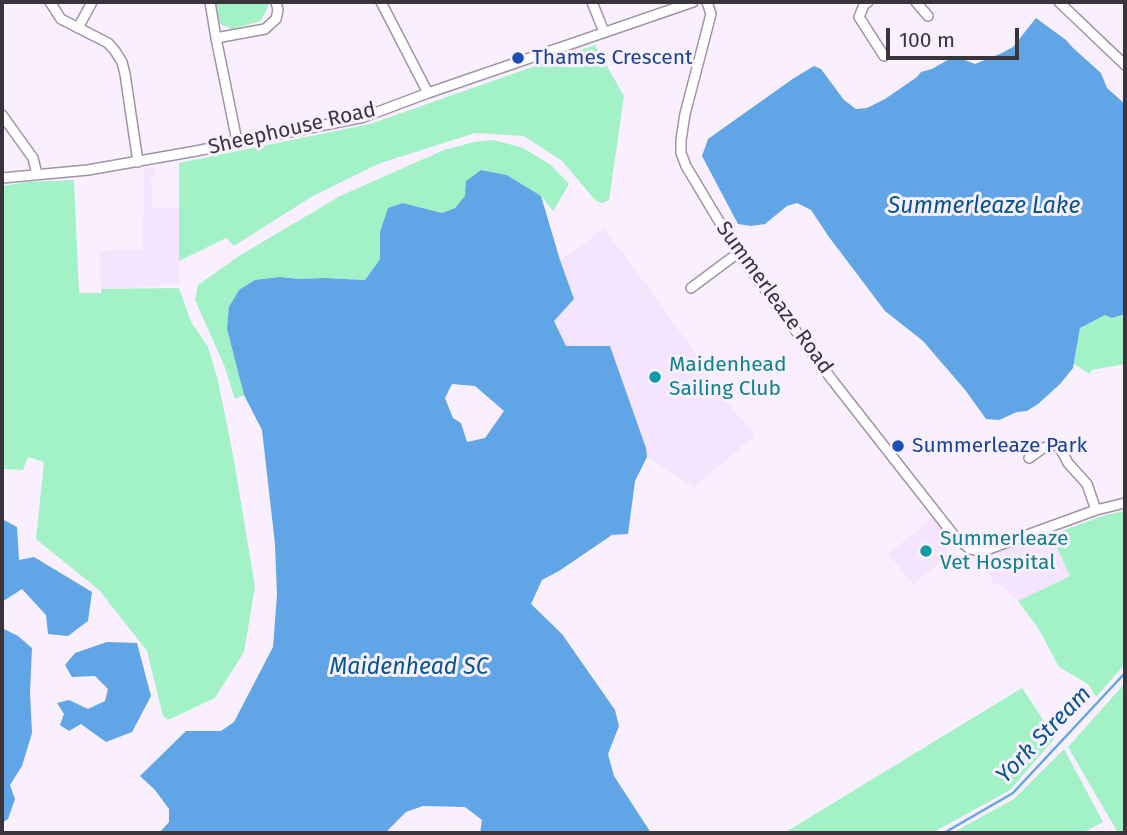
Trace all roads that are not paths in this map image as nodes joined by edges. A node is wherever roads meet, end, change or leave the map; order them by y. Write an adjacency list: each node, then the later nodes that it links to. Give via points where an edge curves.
1 (50, 2): 13 (street, via 61,19)
2 (92, 2): 13 (street)
3 (210, 2): 15 (street)
4 (276, 2): 15 (street, via 277,14 265,29)
5 (382, 2): 18 (street)
6 (592, 2): 14 (street)
7 (693, 2): 14 (street, Sheephouse Road)
8 (706, 2): 24 (street, Summerleaze Road, via 711,14 685,114 681,153)
9 (868, 2): 16 (street, via 859,17)
10 (916, 2): 12 (street)
11 (1059, 2): 17 (street)
12 (928, 16)
13 (78, 28): 21 (street, via 108,43 122,62)
14 (604, 32): 18 (street, Sheephouse Road)
15 (216, 38): 20 (street)
16 (884, 56)
17 (1125, 65)
18 (428, 93): 20 (street, Sheephouse Road, via 364,117)
19 (2, 115): 22 (street, via 33,158)
20 (237, 141): 21 (street, Sheephouse Road)
21 (138, 162): 22 (street, Sheephouse Road)
22 (37, 174): 23 (street, Sheephouse Road)
23 (2, 178)
24 (738, 253): 25 (street); 28 (street, Summerleaze Road, via 956,538 970,549 986,550)
25 (691, 288)
26 (1029, 458): 28 (street, via 1058,444 1087,484)
27 (1125, 503): 28 (street)
28 (1097, 510)

